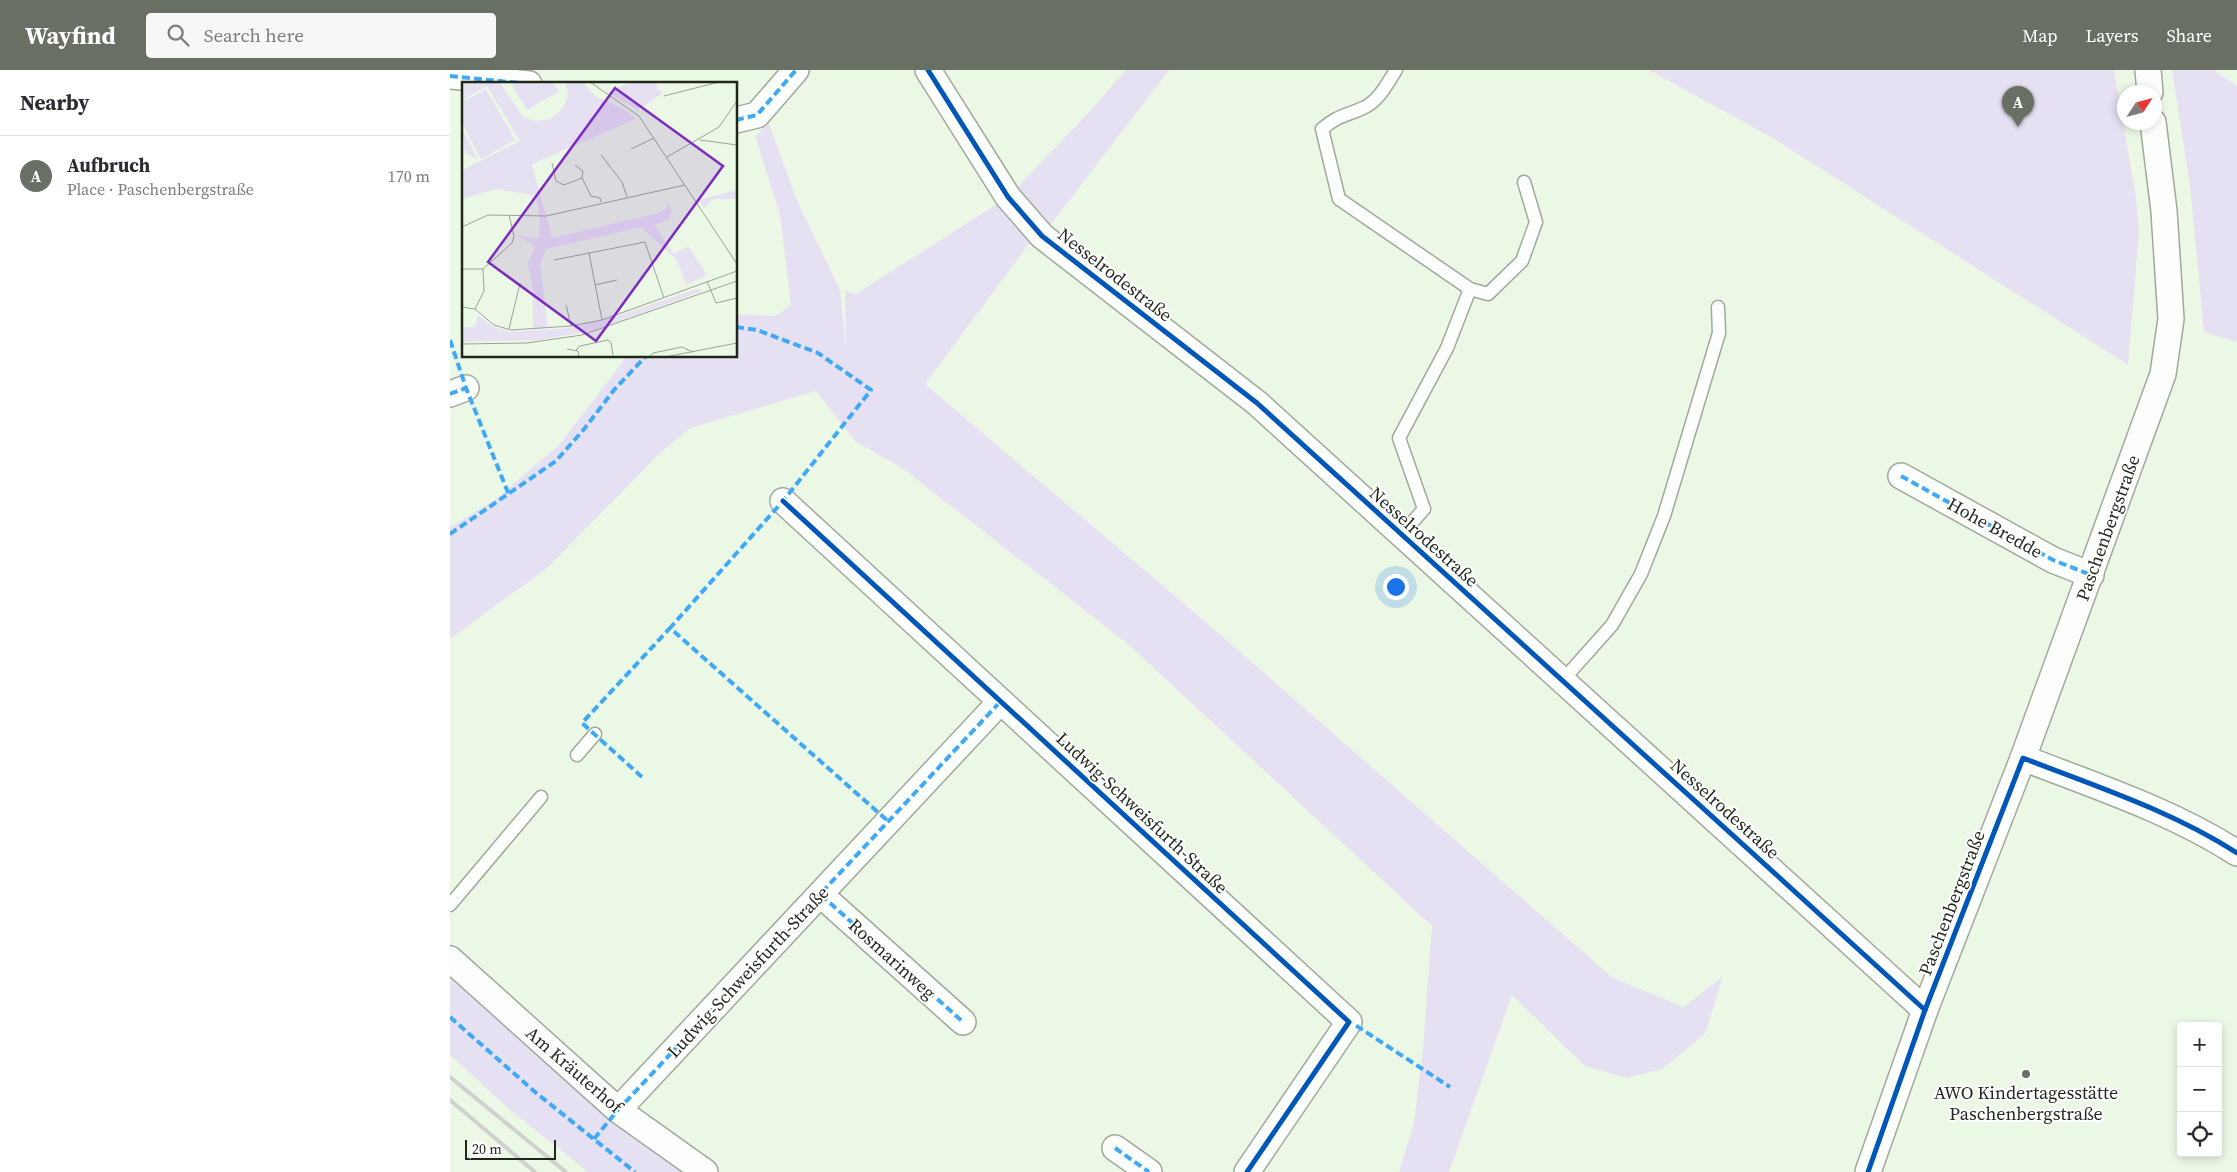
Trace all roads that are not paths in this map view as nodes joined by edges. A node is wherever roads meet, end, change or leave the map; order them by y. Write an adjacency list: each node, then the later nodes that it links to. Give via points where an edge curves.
1 (796, 70): 8 (street, via 757,115)
2 (928, 70): 15 (street, Nesselrodestraße, via 1008,197 1042,236 1257,403)
3 (1396, 70): 11 (lane, via 1380,94 1365,108 1334,118 1322,129 1339,199)
4 (2148, 70): 7 (street)
5 (450, 76): 6 (street)
6 (509, 82)
7 (2149, 85)
8 (738, 120)
9 (2154, 130): 16 (street, Paschenbergstraße, via 2164,211 2171,319 2163,374)
10 (1524, 182): 11 (lane, via 1536,222 1522,261 1488,294)
11 (1470, 289): 15 (lane, via 1447,348 1399,438 1424,509)
12 (1718, 307): 17 (lane, via 1718,333 1664,516 1641,574 1612,624)
13 (1901, 476): 16 (street, Hohe Bredde, via 2052,560)
14 (783, 502): 18 (street, Ludwig-Schweisfurth-Straße)
15 (1401, 535): 17 (street, Nesselrodestraße)
16 (2091, 575): 21 (street, Paschenbergstraße)
17 (1562, 681): 27 (street, Nesselrodestraße)
18 (1000, 702): 24 (street, Ludwig-Schweisfurth-Straße); 33 (street, Ludwig-Schweisfurth-Straße, via 1349,1022)
19 (595, 734): 20 (lane)
20 (577, 755)
21 (2023, 758): 23 (street, via 2150,808); 27 (street, Paschenbergstraße)
22 (541, 797): 25 (lane)
23 (2237, 853)
24 (821, 895): 28 (street, Rosmarinweg); 29 (street, Ludwig-Schweisfurth-Straße)
25 (450, 905)
26 (450, 959): 29 (street, Am Kräuterhof)
27 (1925, 1010): 34 (street, Paschenbergstraße)
28 (963, 1022)
29 (618, 1110): 31 (street, Am Kräuterhof)
30 (1116, 1148): 32 (street)
31 (706, 1172)
32 (1149, 1172)
33 (1247, 1172)
34 (1868, 1172)

